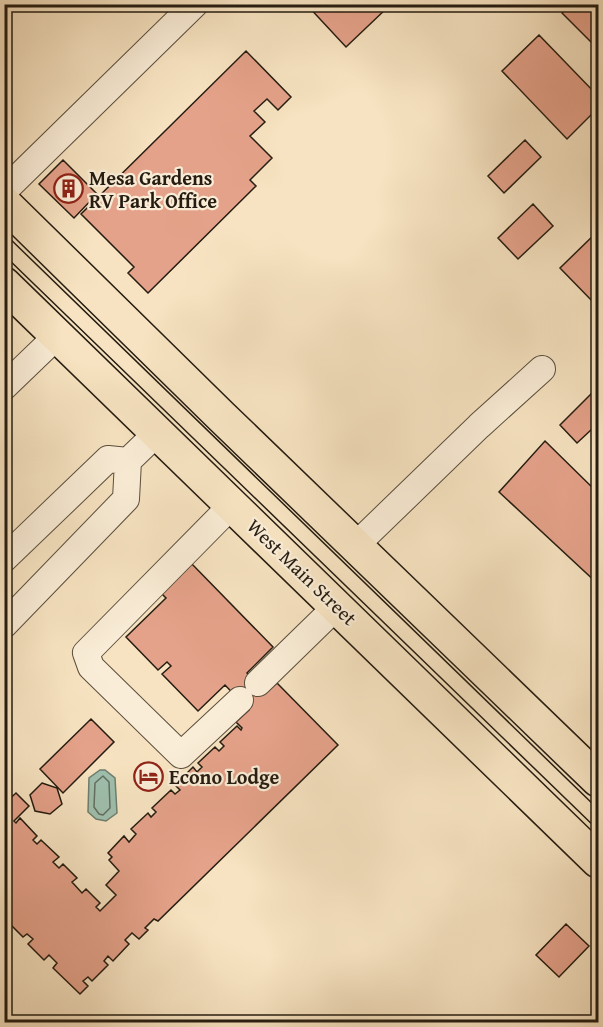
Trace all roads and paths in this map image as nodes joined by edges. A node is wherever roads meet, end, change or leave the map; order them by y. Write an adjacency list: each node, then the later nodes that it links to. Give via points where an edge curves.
1 (195, 4): 2 (lane)
2 (4, 191)
3 (4, 203): 11 (main road)
4 (4, 284): 5 (main road, West Main Street)
5 (57, 335): 7 (lane); 8 (main road, West Main Street)
6 (542, 369): 11 (lane)
7 (4, 387)
8 (158, 432): 9 (lane); 10 (main road, West Main Street)
9 (128, 461): 12 (lane, via 108,459); 14 (lane, via 126,499)
10 (232, 505): 13 (main road, West Main Street); 13 (lane, via 86,653 91,667 181,754)
11 (355, 546): 15 (main road)
12 (4, 559)
13 (337, 606): 16 (main road, West Main Street)
14 (4, 625)
15 (598, 780)
16 (598, 861)

